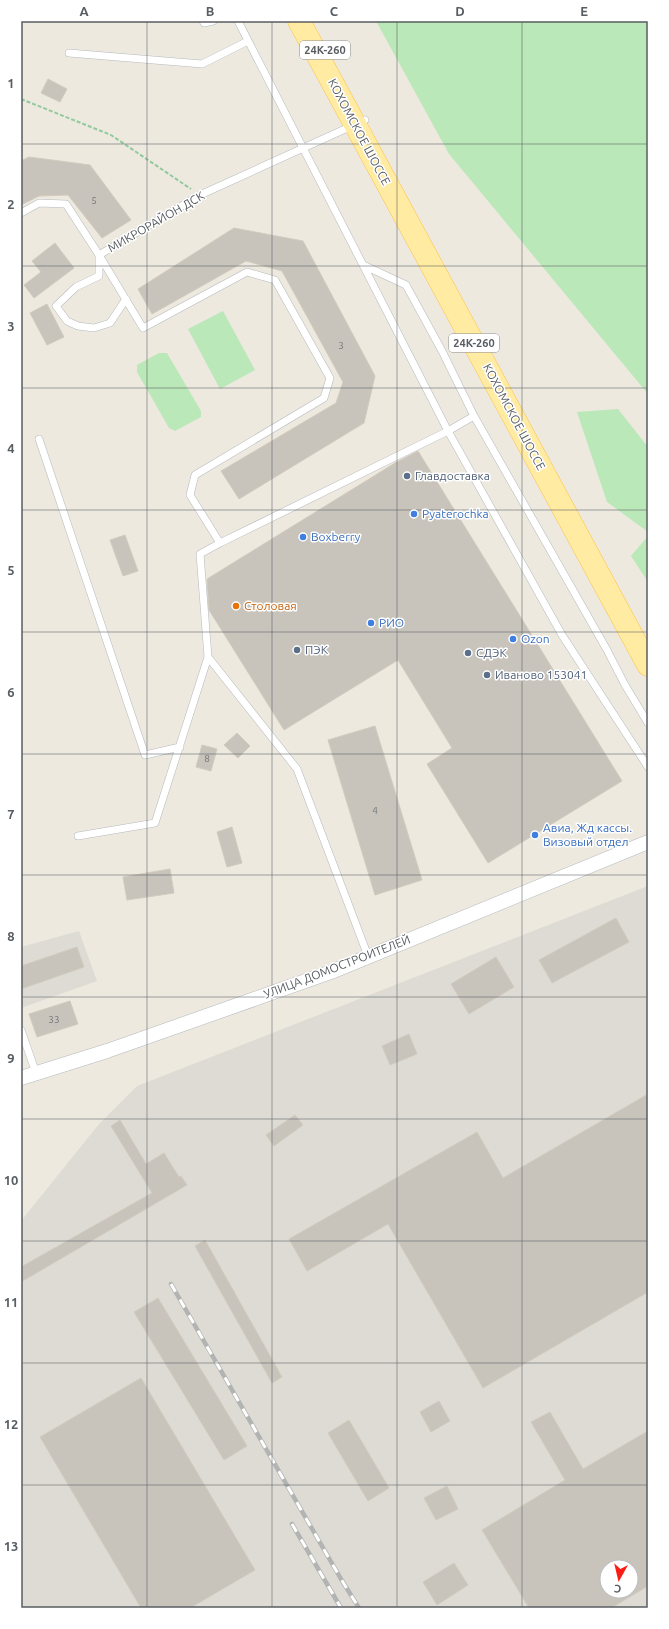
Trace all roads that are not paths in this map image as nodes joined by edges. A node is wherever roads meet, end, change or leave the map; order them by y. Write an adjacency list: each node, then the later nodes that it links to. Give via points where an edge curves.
1 (203, 21): 2 (lane)
2 (213, 21)
3 (238, 21): 6 (lane)
4 (299, 21): 8 (main road, КОХОМСКОЕ ШОССЕ / 24К-260)
5 (307, 21): 8 (main road, КОХОМСКОЕ ШОССЕ / 24К-260, via 343,78)
6 (248, 41): 7 (lane, via 202,64); 9 (lane)
7 (69, 53)
8 (360, 122): 9 (lane, МИКРОРАЙОН ДСК); 18 (main road, КОХОМСКОЕ ШОССЕ / 24К-260, via 385,156 417,223); 20 (main road, КОХОМСКОЕ ШОССЕ / 24К-260)
9 (304, 147): 11 (lane, МИКРОРАЙОН ДСК, via 200,195); 12 (lane)
10 (21, 213): 11 (lane, via 39,203 66,204)
11 (99, 255): 13 (lane); 13 (lane, МИКРОРАЙОН ДСК, via 99,276 76,287 56,306 67,321 78,326 94,328 110,323)
12 (363, 265): 14 (lane, via 406,285); 15 (lane)
13 (126, 299): 17 (lane, via 143,328 247,272 275,280 330,378 324,398 195,475 190,495)
14 (474, 416): 15 (lane); 21 (lane, via 607,650 624,685)
15 (448, 431): 17 (lane); 23 (lane, via 562,635)
16 (39, 439): 22 (lane, via 146,755)
17 (220, 543): 19 (lane, via 200,554)
18 (648, 649)
19 (208, 657): 22 (lane); 26 (lane, via 297,769)
20 (648, 665)
21 (648, 723)
22 (180, 747): 24 (lane, via 156,823)
23 (648, 767)
24 (78, 836)
25 (648, 842): 26 (street, УЛИЦА ДОМОСТРОИТЕЛЕЙ)
26 (368, 956): 28 (street, УЛИЦА ДОМОСТРОИТЕЛЕЙ, via 331,972)
27 (21, 1030): 28 (lane)
28 (36, 1073): 29 (street, УЛИЦА ДОМОСТРОИТЕЛЕЙ)
29 (21, 1078)

